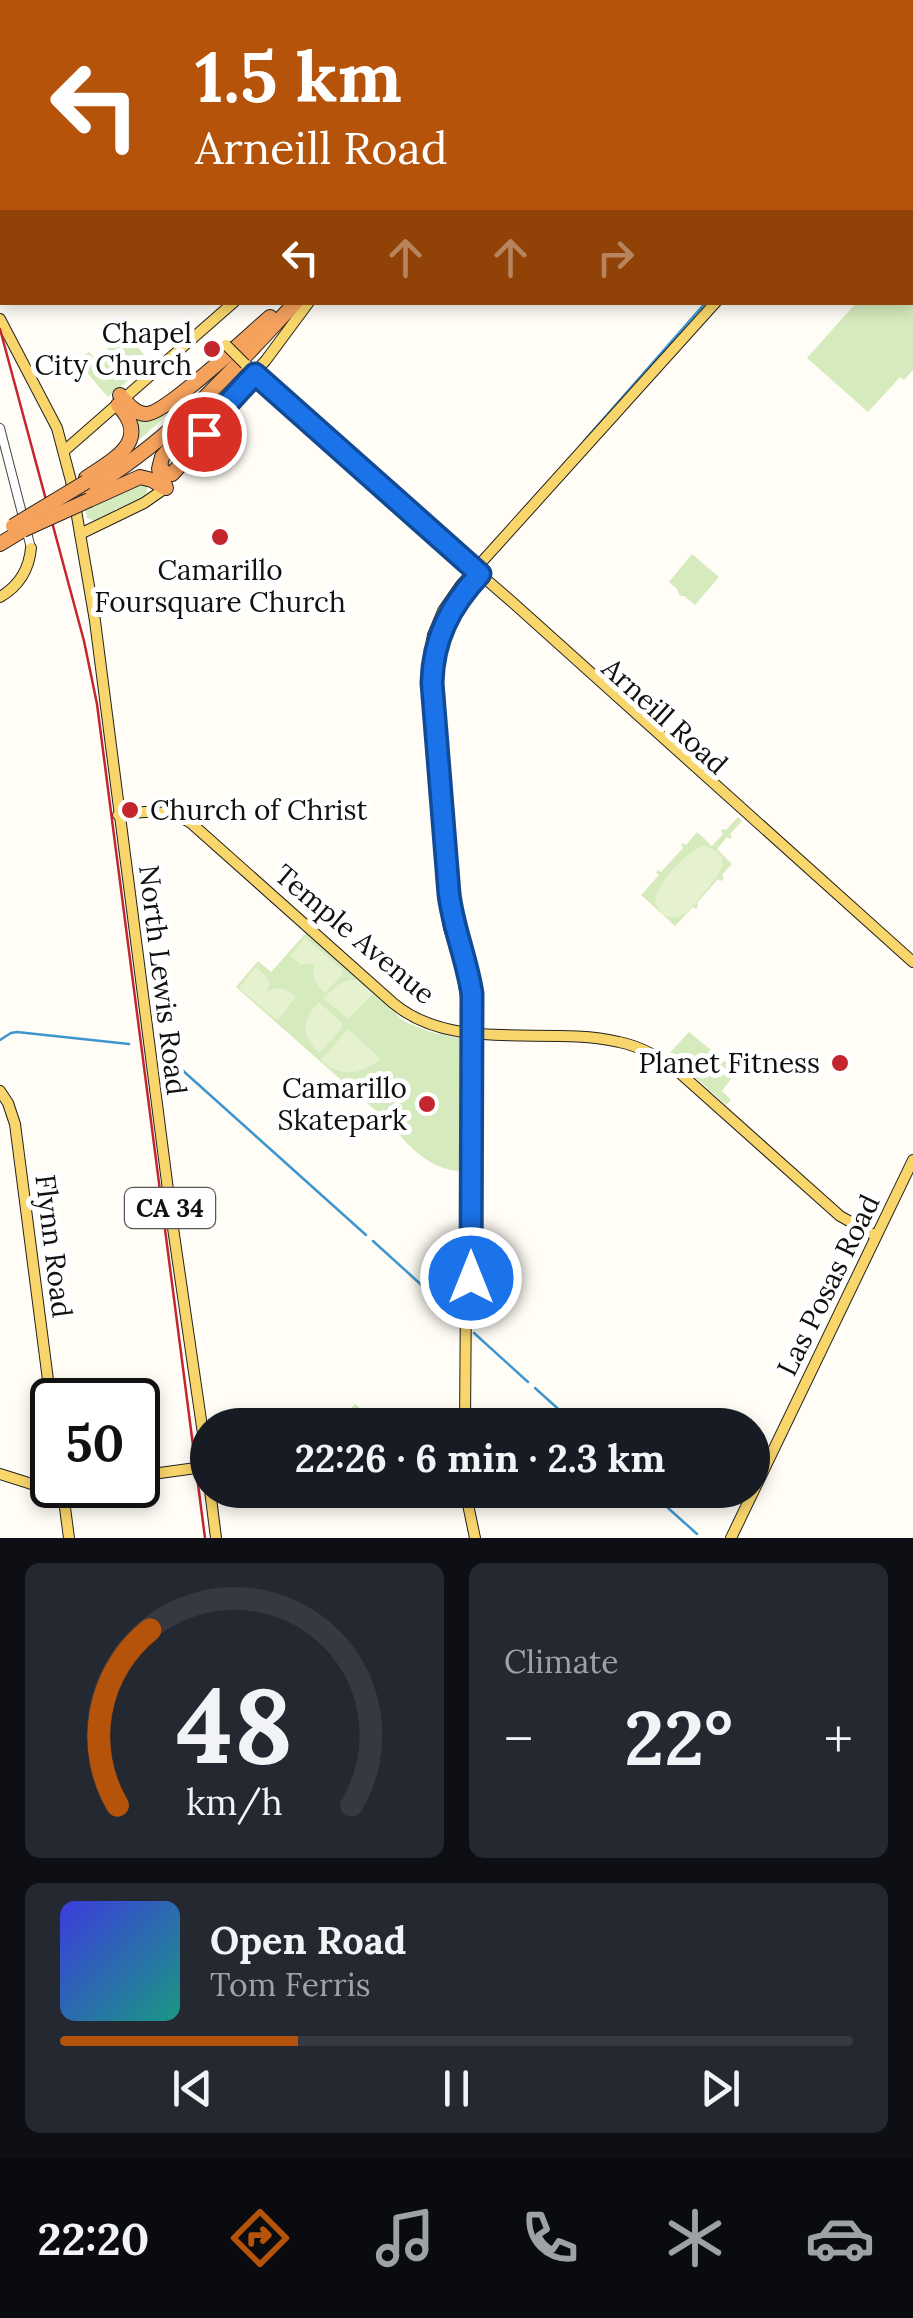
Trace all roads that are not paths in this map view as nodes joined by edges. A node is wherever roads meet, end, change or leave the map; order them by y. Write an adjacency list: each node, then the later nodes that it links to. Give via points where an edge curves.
1 (228, 305): 8 (main road)
2 (307, 305): 10 (main road)
3 (715, 305): 25 (main road)
4 (288, 306): 6 (highway); 17 (highway); 19 (highway, via 171,431)
5 (0, 308): 12 (main road, CA 34)
6 (270, 316): 11 (highway, via 157,412 140,413); 19 (highway, via 160,430)
7 (0, 320): 12 (main road, CA 34)
8 (209, 326): 11 (main road); 11 (main road)
9 (224, 342): 10 (main road, Arneill Road, bridge)
10 (252, 371): 14 (main road); 25 (main road, Arneill Road)
11 (119, 400): 15 (main road); 19 (highway, via 132,437)
12 (46, 403): 15 (main road, CA 34)
13 (0, 428): 16 (street)
14 (194, 450): 17 (highway, via 173,473); 20 (main road)
15 (64, 451): 23 (main road, North Lewis Road / CA 34)
16 (3, 452): 24 (street)
17 (160, 464): 20 (highway)
18 (144, 478): 19 (highway); 20 (highway); 21 (highway)
19 (87, 488): 22 (highway, bridge); 22 (highway, bridge)
20 (166, 488): 21 (main road)
21 (152, 499): 23 (main road)
22 (8, 533)
23 (80, 534): 27 (main road, North Lewis Road / CA 34)
24 (31, 548): 26 (main road, via 24,575)
25 (476, 574): 28 (main road, Arneill Road); 29 (main road, via 439,630 432,683 449,894 469,976)
26 (0, 598)
27 (118, 816): 29 (main road, Temple Avenue, via 159,811 188,821 398,1008 433,1027); 35 (main road, North Lewis Road / CA 34)
28 (913, 965)
29 (470, 1033): 33 (main road, Temple Avenue, via 602,1039 654,1055 840,1216); 36 (main road)
30 (0, 1090): 34 (main road, Flynn Road, via 15,1124)
31 (913, 1149): 33 (main road, Las Posas Road)
32 (913, 1160): 33 (main road, Las Posas Road)
33 (874, 1235): 37 (main road, Las Posas Road); 50 (main road, Las Posas Road)
34 (48, 1378)
35 (199, 1408)
36 (467, 1408)
37 (770, 1445)
38 (190, 1464): 39 (main road)
39 (160, 1469)
40 (0, 1471): 41 (main road); 42 (main road)
41 (30, 1478)
42 (30, 1484)
43 (66, 1508): 47 (main road)
44 (212, 1508): 48 (main road)
45 (472, 1508): 49 (main road)
46 (740, 1508): 50 (main road, Las Posas Road)
47 (69, 1538)
48 (216, 1538)
49 (478, 1538)
50 (728, 1538)

